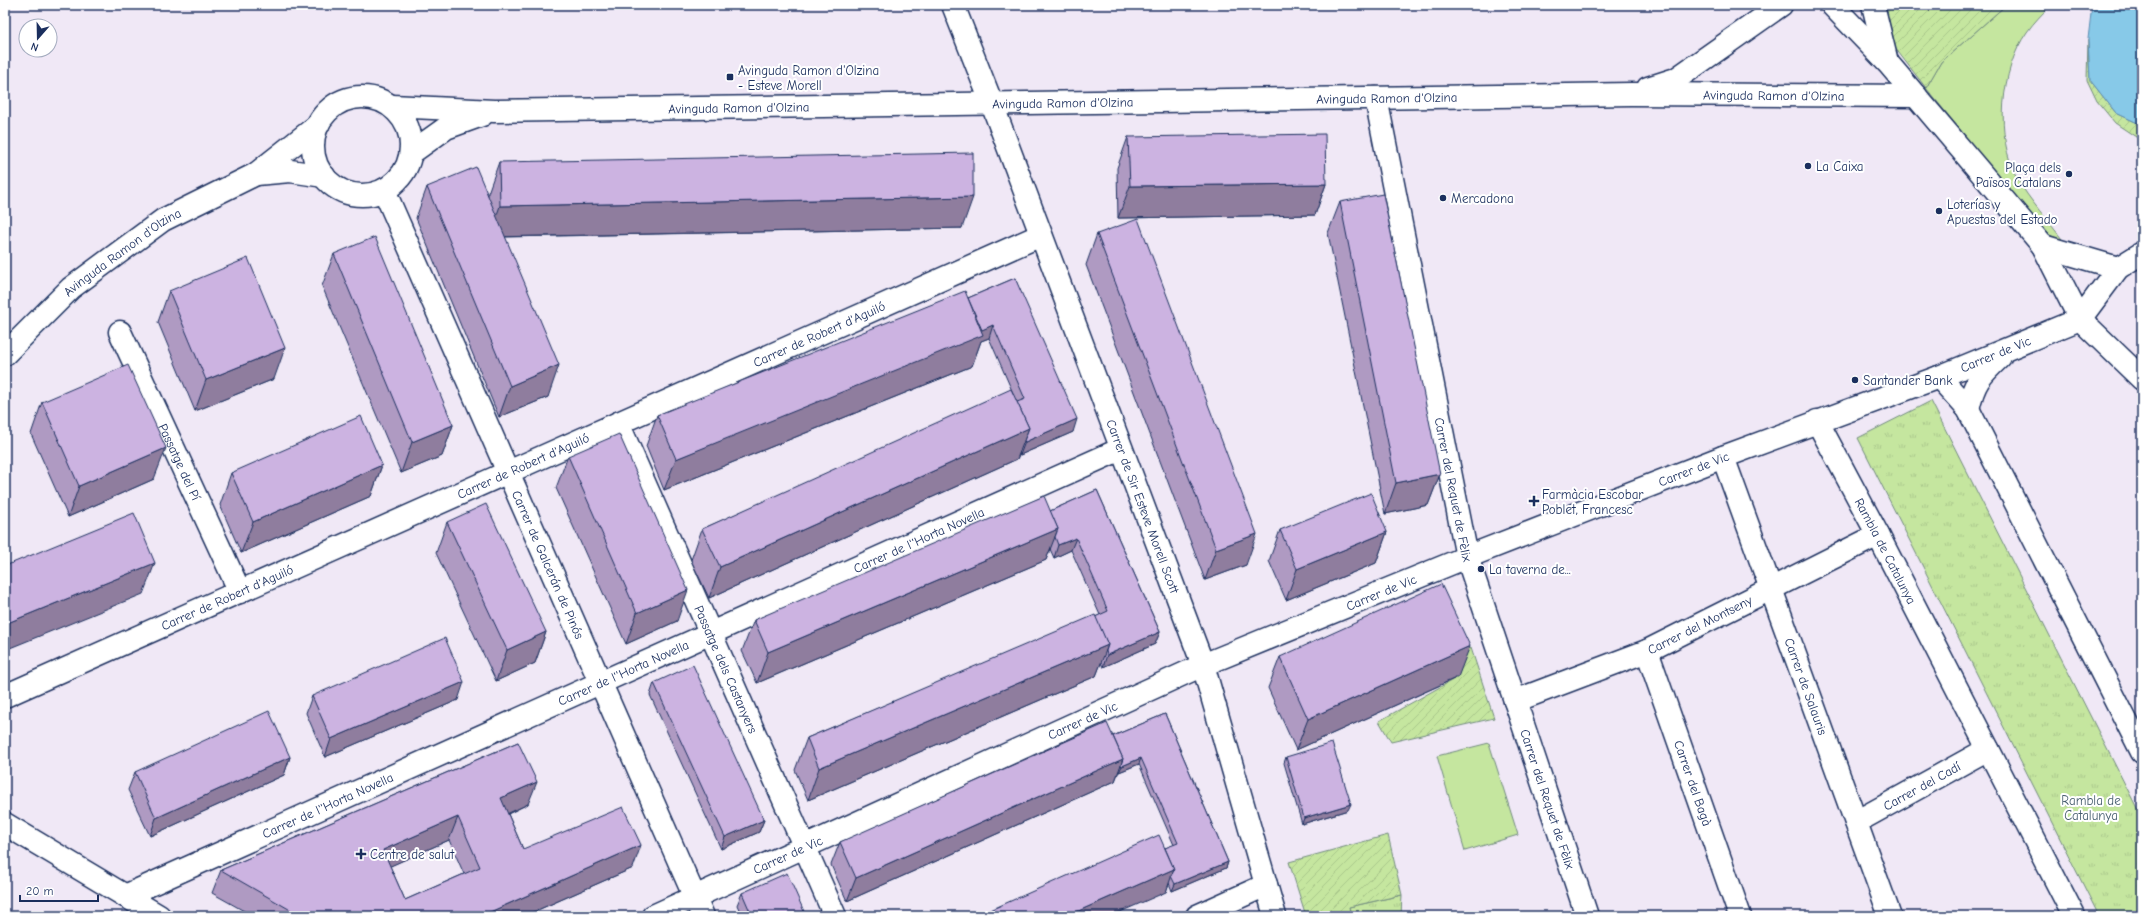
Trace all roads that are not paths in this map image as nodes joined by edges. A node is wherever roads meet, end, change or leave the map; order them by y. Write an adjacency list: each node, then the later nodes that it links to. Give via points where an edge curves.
1 (953, 5): 9 (street, Carrer de Sir Esteve Morell Scott)
2 (1781, 5): 6 (street, Avinguda Ramon d'Olzina, via 1676,78)
3 (1832, 5): 5 (street)
4 (1873, 5): 5 (street)
5 (1887, 62): 7 (street)
6 (1631, 94): 7 (street, Avinguda Ramon d'Olzina); 8 (street, Avinguda Ramon d'Olzina)
7 (1916, 96): 18 (street)
8 (1376, 98): 9 (street, Avinguda Ramon d'Olzina); 34 (street, Carrer del Requet de Fèlix)
9 (992, 104): 11 (street, Avinguda Ramon d'Olzina); 17 (street, Carrer de Sir Esteve Morell Scott)
10 (392, 106): 11 (street, Avinguda Ramon d'Olzina); 12 (street, via 372,98 350,98 330,108); 13 (street, via 408,127)
11 (494, 111): 13 (street, Avinguda Ramon d'Olzina, via 446,128)
12 (318, 125): 14 (street, Avinguda Ramon d'Olzina); 15 (street, via 313,151)
13 (411, 153): 16 (street, via 402,175)
14 (256, 174): 15 (street, Avinguda Ramon d'Olzina, via 290,171); 24 (street, Avinguda Ramon d'Olzina, via 163,220 72,288)
15 (324, 176): 16 (street, via 336,187 351,194 368,195)
16 (384, 190): 32 (street, Carrer de Galcerán de Pinós)
17 (1041, 235): 29 (street, Carrer de Robert d'Aguiló); 30 (street, Carrer de Sir Esteve Morell Scott)
18 (2044, 246): 20 (street); 21 (street)
19 (2142, 253): 20 (street)
20 (2118, 268): 21 (street)
21 (2080, 319): 23 (street, Carrer de Vic); 26 (street)
22 (120, 332): 36 (street, Passatge del Pí)
23 (2010, 348): 25 (street, Carrer de Vic); 27 (street, via 1980,377 1972,392)
24 (5, 354)
25 (1939, 378): 27 (street); 28 (street, Carrer de Vic)
26 (2142, 379)
27 (1968, 409): 44 (street)
28 (1817, 421): 31 (street, Carrer de Vic); 33 (street, Rambla de Catalunya)
29 (618, 423): 32 (street, Carrer de Robert d'Aguiló); 37 (street, Passatge dels Castanyers)
30 (1121, 449): 37 (street, Carrer de l''Horta Novella); 39 (street, Carrer de Sir Esteve Morell Scott)
31 (1723, 456): 34 (street, Carrer de Vic); 35 (street, Carrer de Salauris)
32 (508, 472): 36 (street, Carrer de Robert d'Aguiló); 40 (street, Carrer de Galcerán de Pinós)
33 (1878, 535): 35 (street, Carrer del Montseny); 43 (street, Rambla de Catalunya)
34 (1467, 557): 39 (street, Carrer de Vic); 42 (street, Carrer del Requet de Fèlix)
35 (1771, 589): 38 (street, Carrer del Montseny); 45 (street, Carrer de Salauris)
36 (240, 592): 41 (street, Carrer de Robert d'Aguiló)
37 (710, 633): 40 (street, Carrer de l''Horta Novella); 47 (street, Passatge dels Castanyers)
38 (1646, 651): 42 (street, Carrer del Montseny); 57 (street, Carrer del Bagà)
39 (1203, 666): 47 (street, Carrer de Vic); 48 (street, Carrer de Sir Esteve Morell Scott)
40 (600, 682): 49 (street, Carrer de l''Horta Novella); 50 (street, Carrer de Galcerán de Pinós)
41 (5, 696)
42 (1515, 701): 56 (street, Carrer del Requet de Fèlix)
43 (1988, 750): 45 (street, Carrer del Cadí); 59 (street, Rambla de Catalunya)
44 (2142, 752)
45 (1856, 822): 58 (street, Carrer de Salauris)
46 (5, 824): 49 (street)
47 (805, 847): 50 (street, Carrer de Vic); 53 (street, Passatge dels Castanyers)
48 (1266, 885): 54 (street); 55 (street, Carrer de Sir Esteve Morell Scott)
49 (125, 896): 51 (street)
50 (699, 906): 52 (street, Carrer de Vic)
51 (159, 916)
52 (653, 916)
53 (835, 916)
54 (1197, 916)
55 (1275, 916)
56 (1587, 916)
57 (1740, 916)
58 (1890, 916)
59 (2074, 916)

